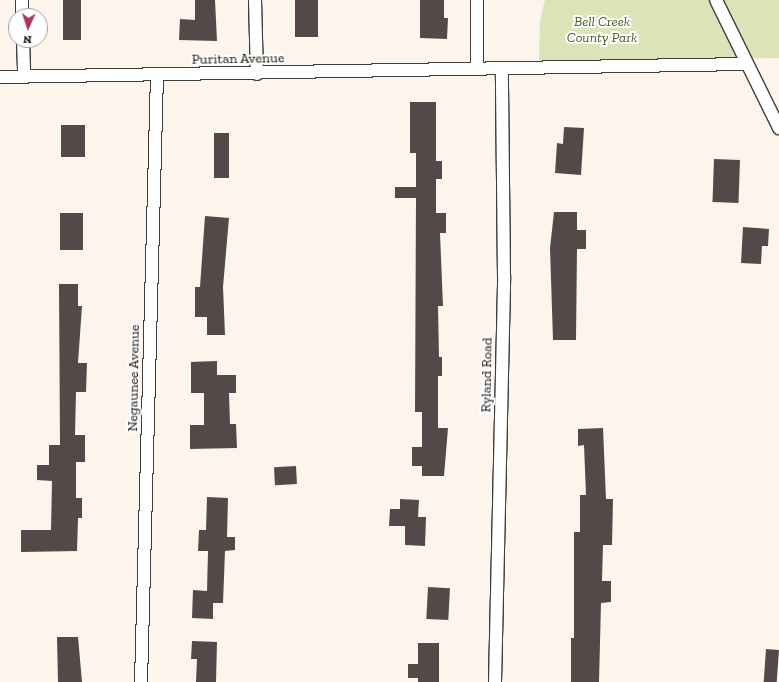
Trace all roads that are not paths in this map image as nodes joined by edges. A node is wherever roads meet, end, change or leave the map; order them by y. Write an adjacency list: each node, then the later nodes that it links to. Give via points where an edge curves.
1 (255, 0): 8 (street)
2 (478, 0): 6 (street)
3 (716, 0): 5 (street)
4 (23, 48): 11 (street)
5 (745, 64): 7 (street); 12 (street)
6 (477, 68): 7 (street, Puritan Avenue); 8 (street, Puritan Avenue)
7 (502, 69): 14 (street, Ryland Road, via 504,276)
8 (257, 74): 9 (street, Puritan Avenue)
9 (157, 75): 11 (street, Puritan Avenue); 13 (street, Negaunee Avenue)
10 (0, 77): 11 (street, Puritan Avenue)
11 (24, 77)
12 (779, 128)
13 (141, 682)
14 (495, 682)

